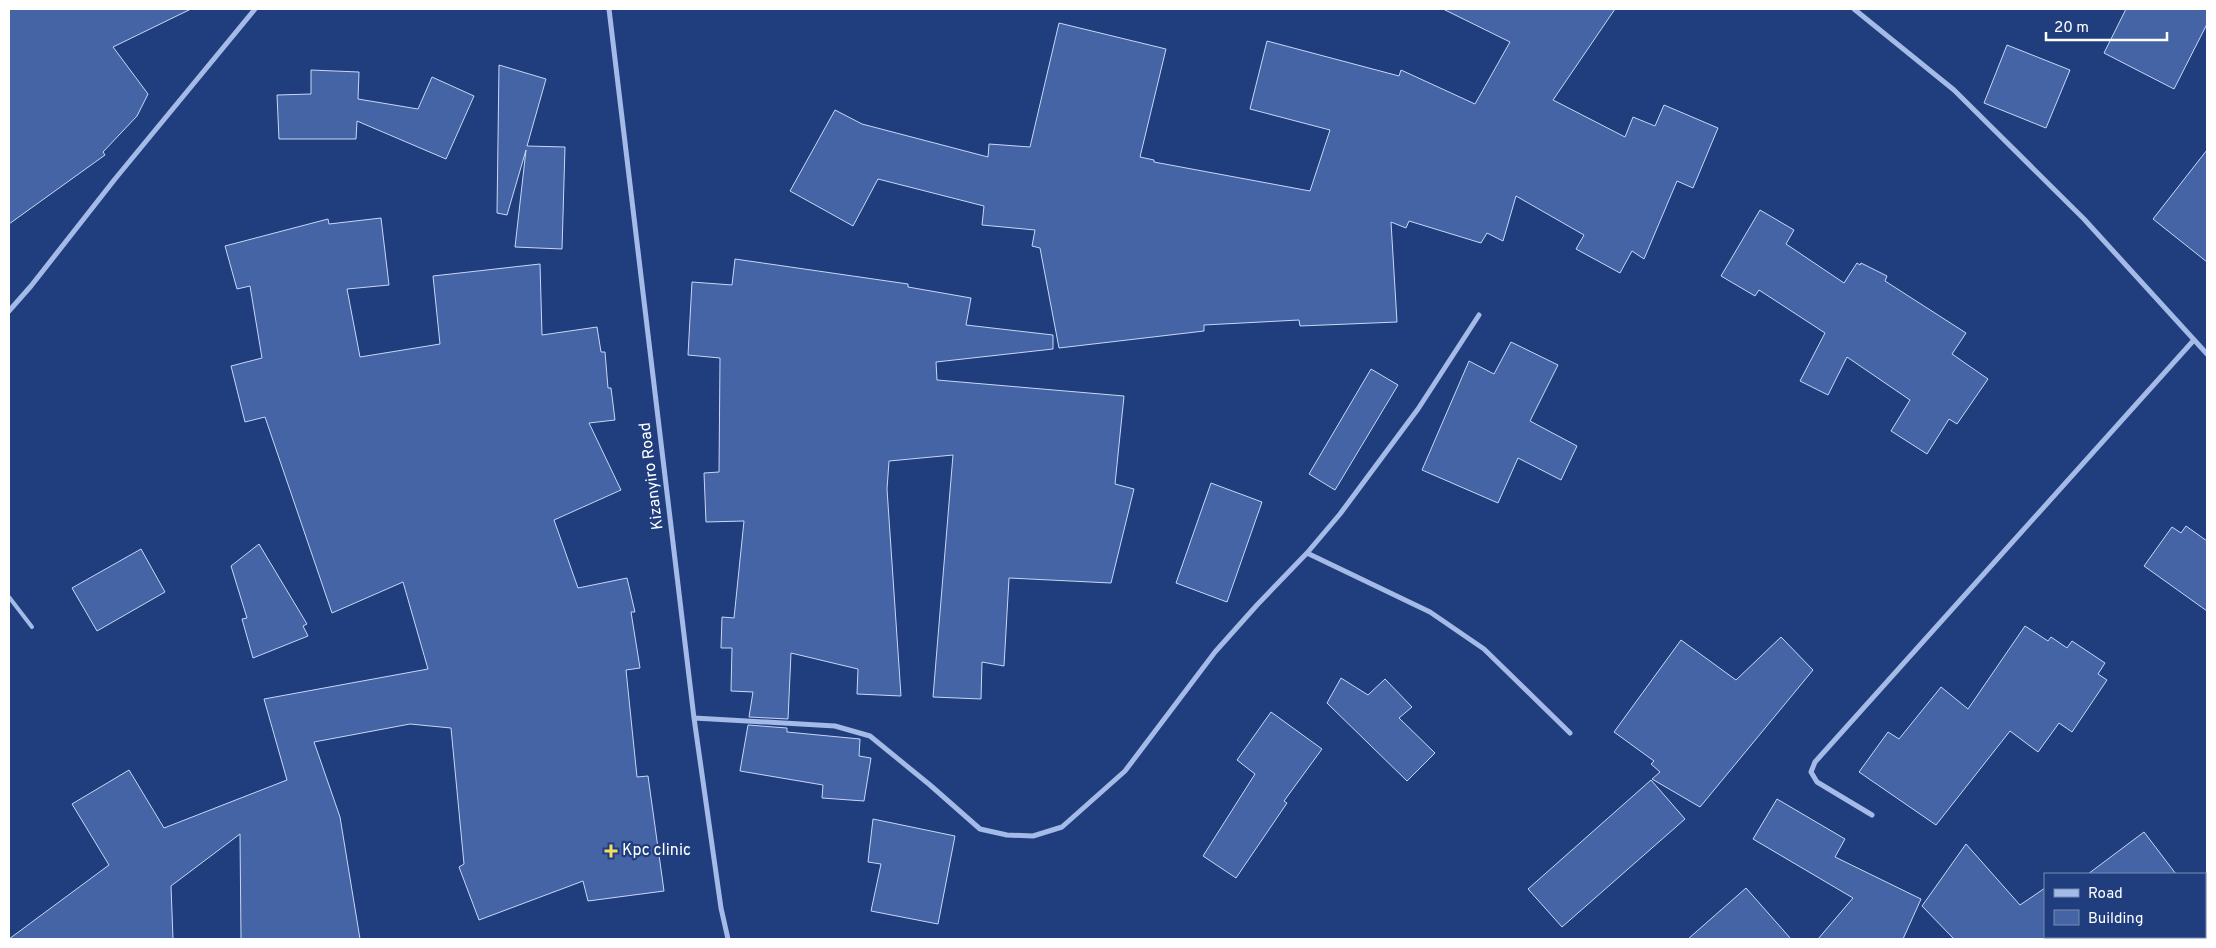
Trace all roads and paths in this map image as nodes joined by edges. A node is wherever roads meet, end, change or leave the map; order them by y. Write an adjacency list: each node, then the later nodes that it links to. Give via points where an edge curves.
1 (255, 9): 4 (street)
2 (609, 9): 11 (street, Kizanyiro Road)
3 (1854, 9): 6 (street, via 1954,90 2084,219)
4 (9, 311)
5 (1479, 315): 8 (street, via 1418,409)
6 (2194, 341): 7 (street); 13 (street, via 1816,762 1811,772 1817,782)
7 (2207, 354)
8 (1307, 553): 11 (street, via 1215,652 1125,771 1062,827 1033,836 980,829 870,736 835,726); 12 (street, via 1430,612 1484,650)
9 (9, 598): 10 (lane)
10 (32, 627)
11 (694, 718): 14 (street, Kizanyiro Road)
12 (1570, 734)
13 (1872, 815)
14 (728, 939)

